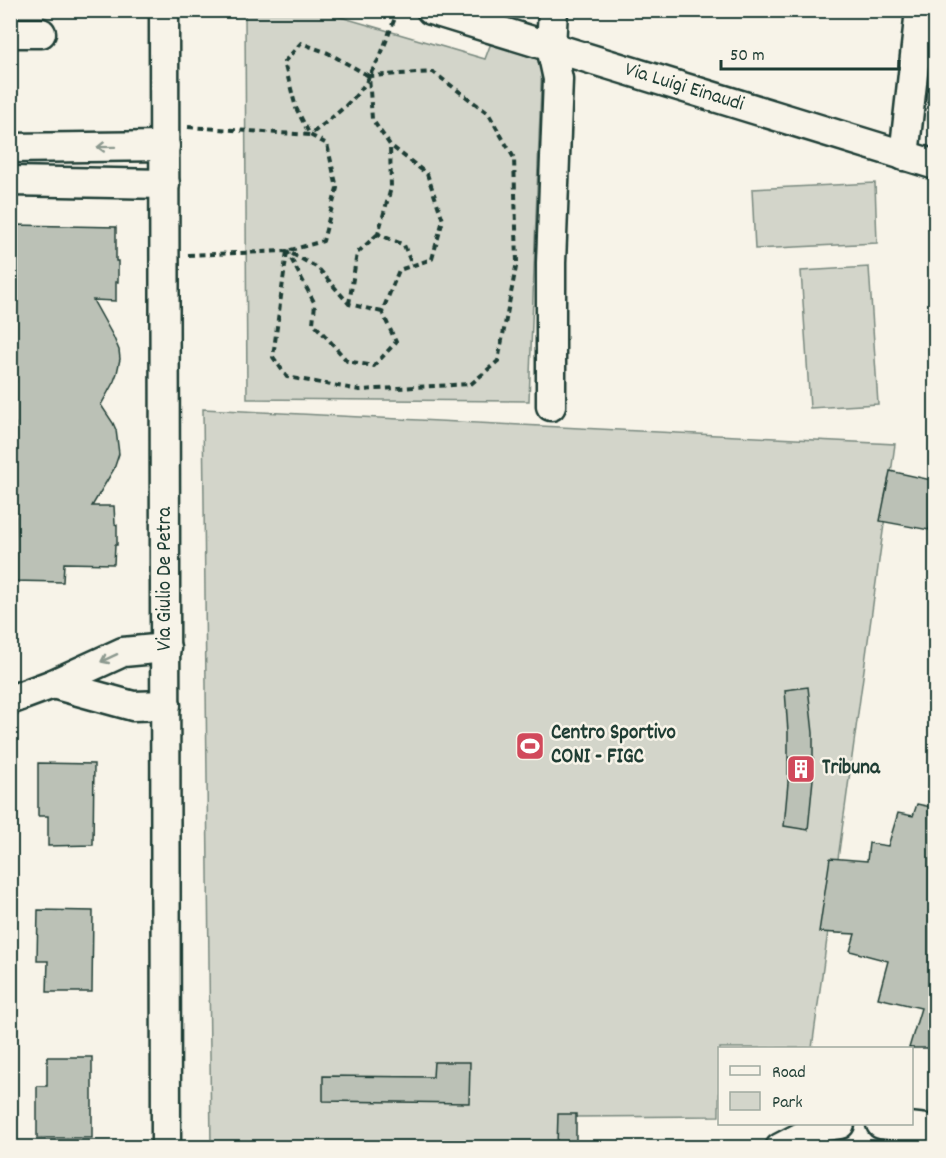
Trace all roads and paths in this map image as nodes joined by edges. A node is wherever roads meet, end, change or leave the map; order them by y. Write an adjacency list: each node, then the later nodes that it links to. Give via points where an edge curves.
1 (164, 10): 11 (street, Via Giulio De Petra)
2 (398, 10): 9 (path)
3 (431, 10): 8 (street, Via Luigi Einaudi)
4 (554, 10): 8 (street)
5 (920, 10): 14 (street)
6 (10, 33): 7 (street)
7 (40, 33)
8 (551, 47): 14 (street, Via Luigi Einaudi); 24 (street, via 558,79 551,263)
9 (369, 76): 10 (path, via 364,86); 10 (path, via 301,43 284,62 296,108); 12 (path, via 372,120); 19 (path, via 433,72 488,113 514,158 517,262 498,361 471,384 360,390 287,377 273,357)
10 (310, 135): 11 (path); 19 (path, via 327,144 337,188 323,241)
11 (165, 136): 13 (street, one-way to 13); 17 (street, Via Giulio De Petra)
12 (390, 145): 18 (path, via 391,188); 21 (path, via 427,174 442,220 432,258)
13 (10, 148)
14 (904, 156): 15 (street, Via Luigi Einaudi)
15 (936, 165)
16 (10, 181): 17 (street)
17 (165, 184): 20 (street, Via Giulio De Petra)
18 (378, 234): 21 (path, via 404,245); 22 (path, via 357,253)
19 (286, 251): 20 (path); 22 (path, via 318,268); 23 (path, via 315,304 313,323 347,361 374,366 396,342)
20 (165, 256): 25 (street, Via Giulio De Petra)
21 (412, 266): 23 (path, via 399,270)
22 (349, 304): 23 (path)
23 (382, 312)
24 (551, 406)
25 (166, 648): 26 (street, one-way to 26, via 123,652); 28 (street, Via Giulio De Petra)
26 (53, 684): 27 (street); 28 (street, via 133,706)
27 (10, 700)
28 (166, 705): 33 (street, Via Giulio De Petra)
29 (833, 1125): 34 (street, via 820,1127)
30 (890, 1125): 31 (street)
31 (936, 1130)
32 (936, 1135): 35 (street)
33 (166, 1148)
34 (780, 1148)
35 (932, 1148)

